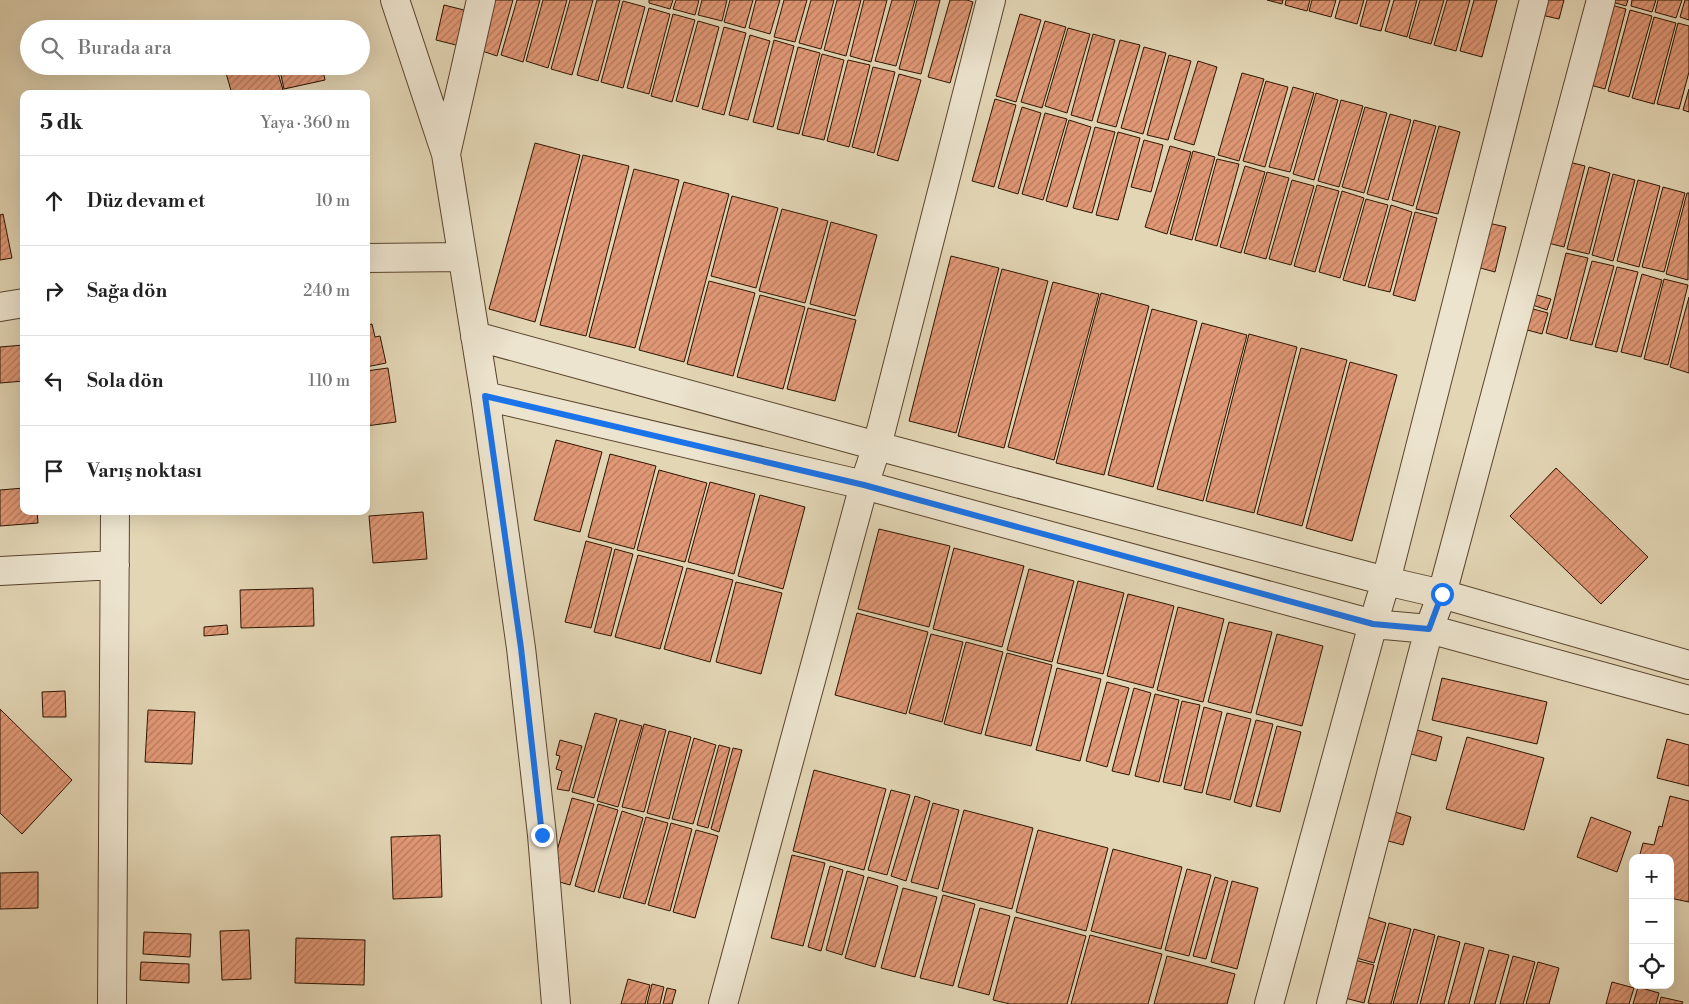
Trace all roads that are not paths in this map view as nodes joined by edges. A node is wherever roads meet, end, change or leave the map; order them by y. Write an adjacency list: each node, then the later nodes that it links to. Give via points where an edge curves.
1 (395, 0): 6 (street)
2 (482, 0): 6 (street)
3 (991, 0): 13 (street)
4 (1534, 0): 18 (street)
5 (1601, 0): 19 (street)
6 (446, 154): 7 (street)
7 (462, 256): 8 (street); 11 (street)
8 (370, 258)
9 (20, 304): 10 (street)
10 (0, 307)
11 (475, 336): 12 (street); 13 (street)
12 (485, 396): 14 (street); 25 (street, via 521,648 542,835)
13 (877, 446): 14 (street); 18 (street)
14 (864, 485): 20 (street); 26 (street)
15 (115, 515): 16 (street)
16 (115, 565): 17 (street); 24 (street)
17 (0, 571)
18 (1386, 581): 19 (street); 20 (street)
19 (1442, 594): 21 (street); 22 (street)
20 (1373, 624): 21 (street); 27 (street)
21 (1429, 629): 23 (street); 28 (street)
22 (1689, 665)
23 (1689, 700)
24 (112, 1004)
25 (556, 1004)
26 (723, 1004)
27 (1269, 1004)
28 (1331, 1004)

